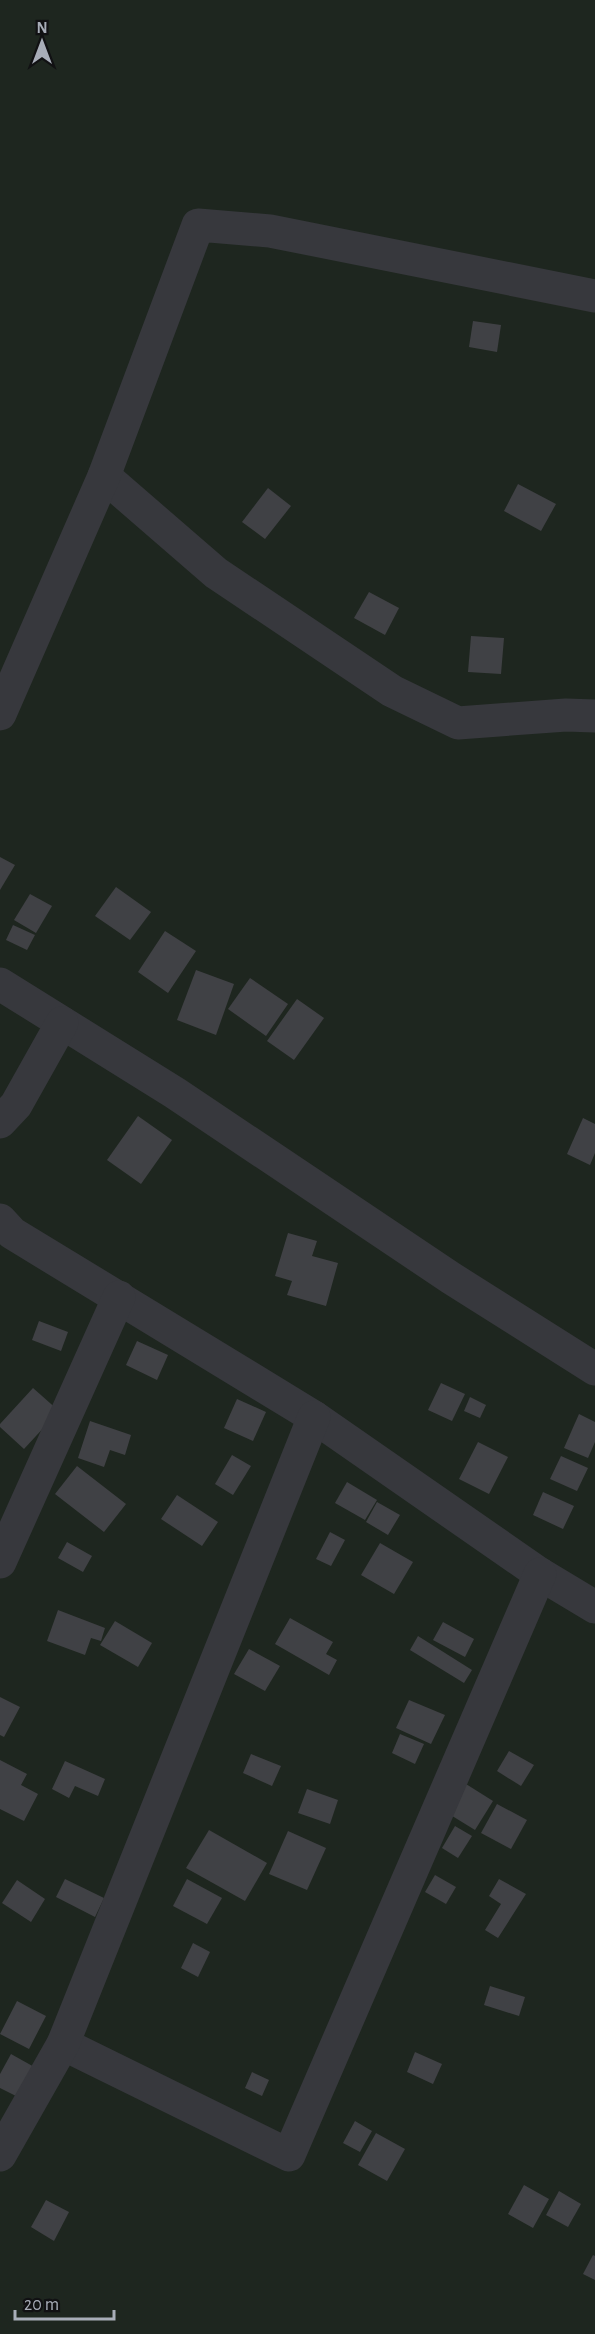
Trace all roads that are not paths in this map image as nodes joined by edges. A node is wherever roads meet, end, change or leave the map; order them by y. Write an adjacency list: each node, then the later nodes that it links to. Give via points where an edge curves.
1 (595, 296): 2 (street, via 270,231 198,225)
2 (104, 476): 3 (street); 4 (street, via 216,573 392,691 458,723)
3 (0, 714)
4 (595, 716)
5 (0, 984): 6 (street)
6 (62, 1023): 7 (street, via 16,1105); 10 (street)
7 (0, 1122)
8 (0, 1220): 9 (street, via 12,1233)
9 (119, 1297): 11 (street); 12 (street)
10 (595, 1369)
11 (314, 1417): 13 (street); 15 (street)
12 (0, 1562)
13 (540, 1574): 14 (street); 15 (street, via 289,2154)
14 (595, 1607)
15 (63, 2043): 16 (street)
16 (0, 2155)

